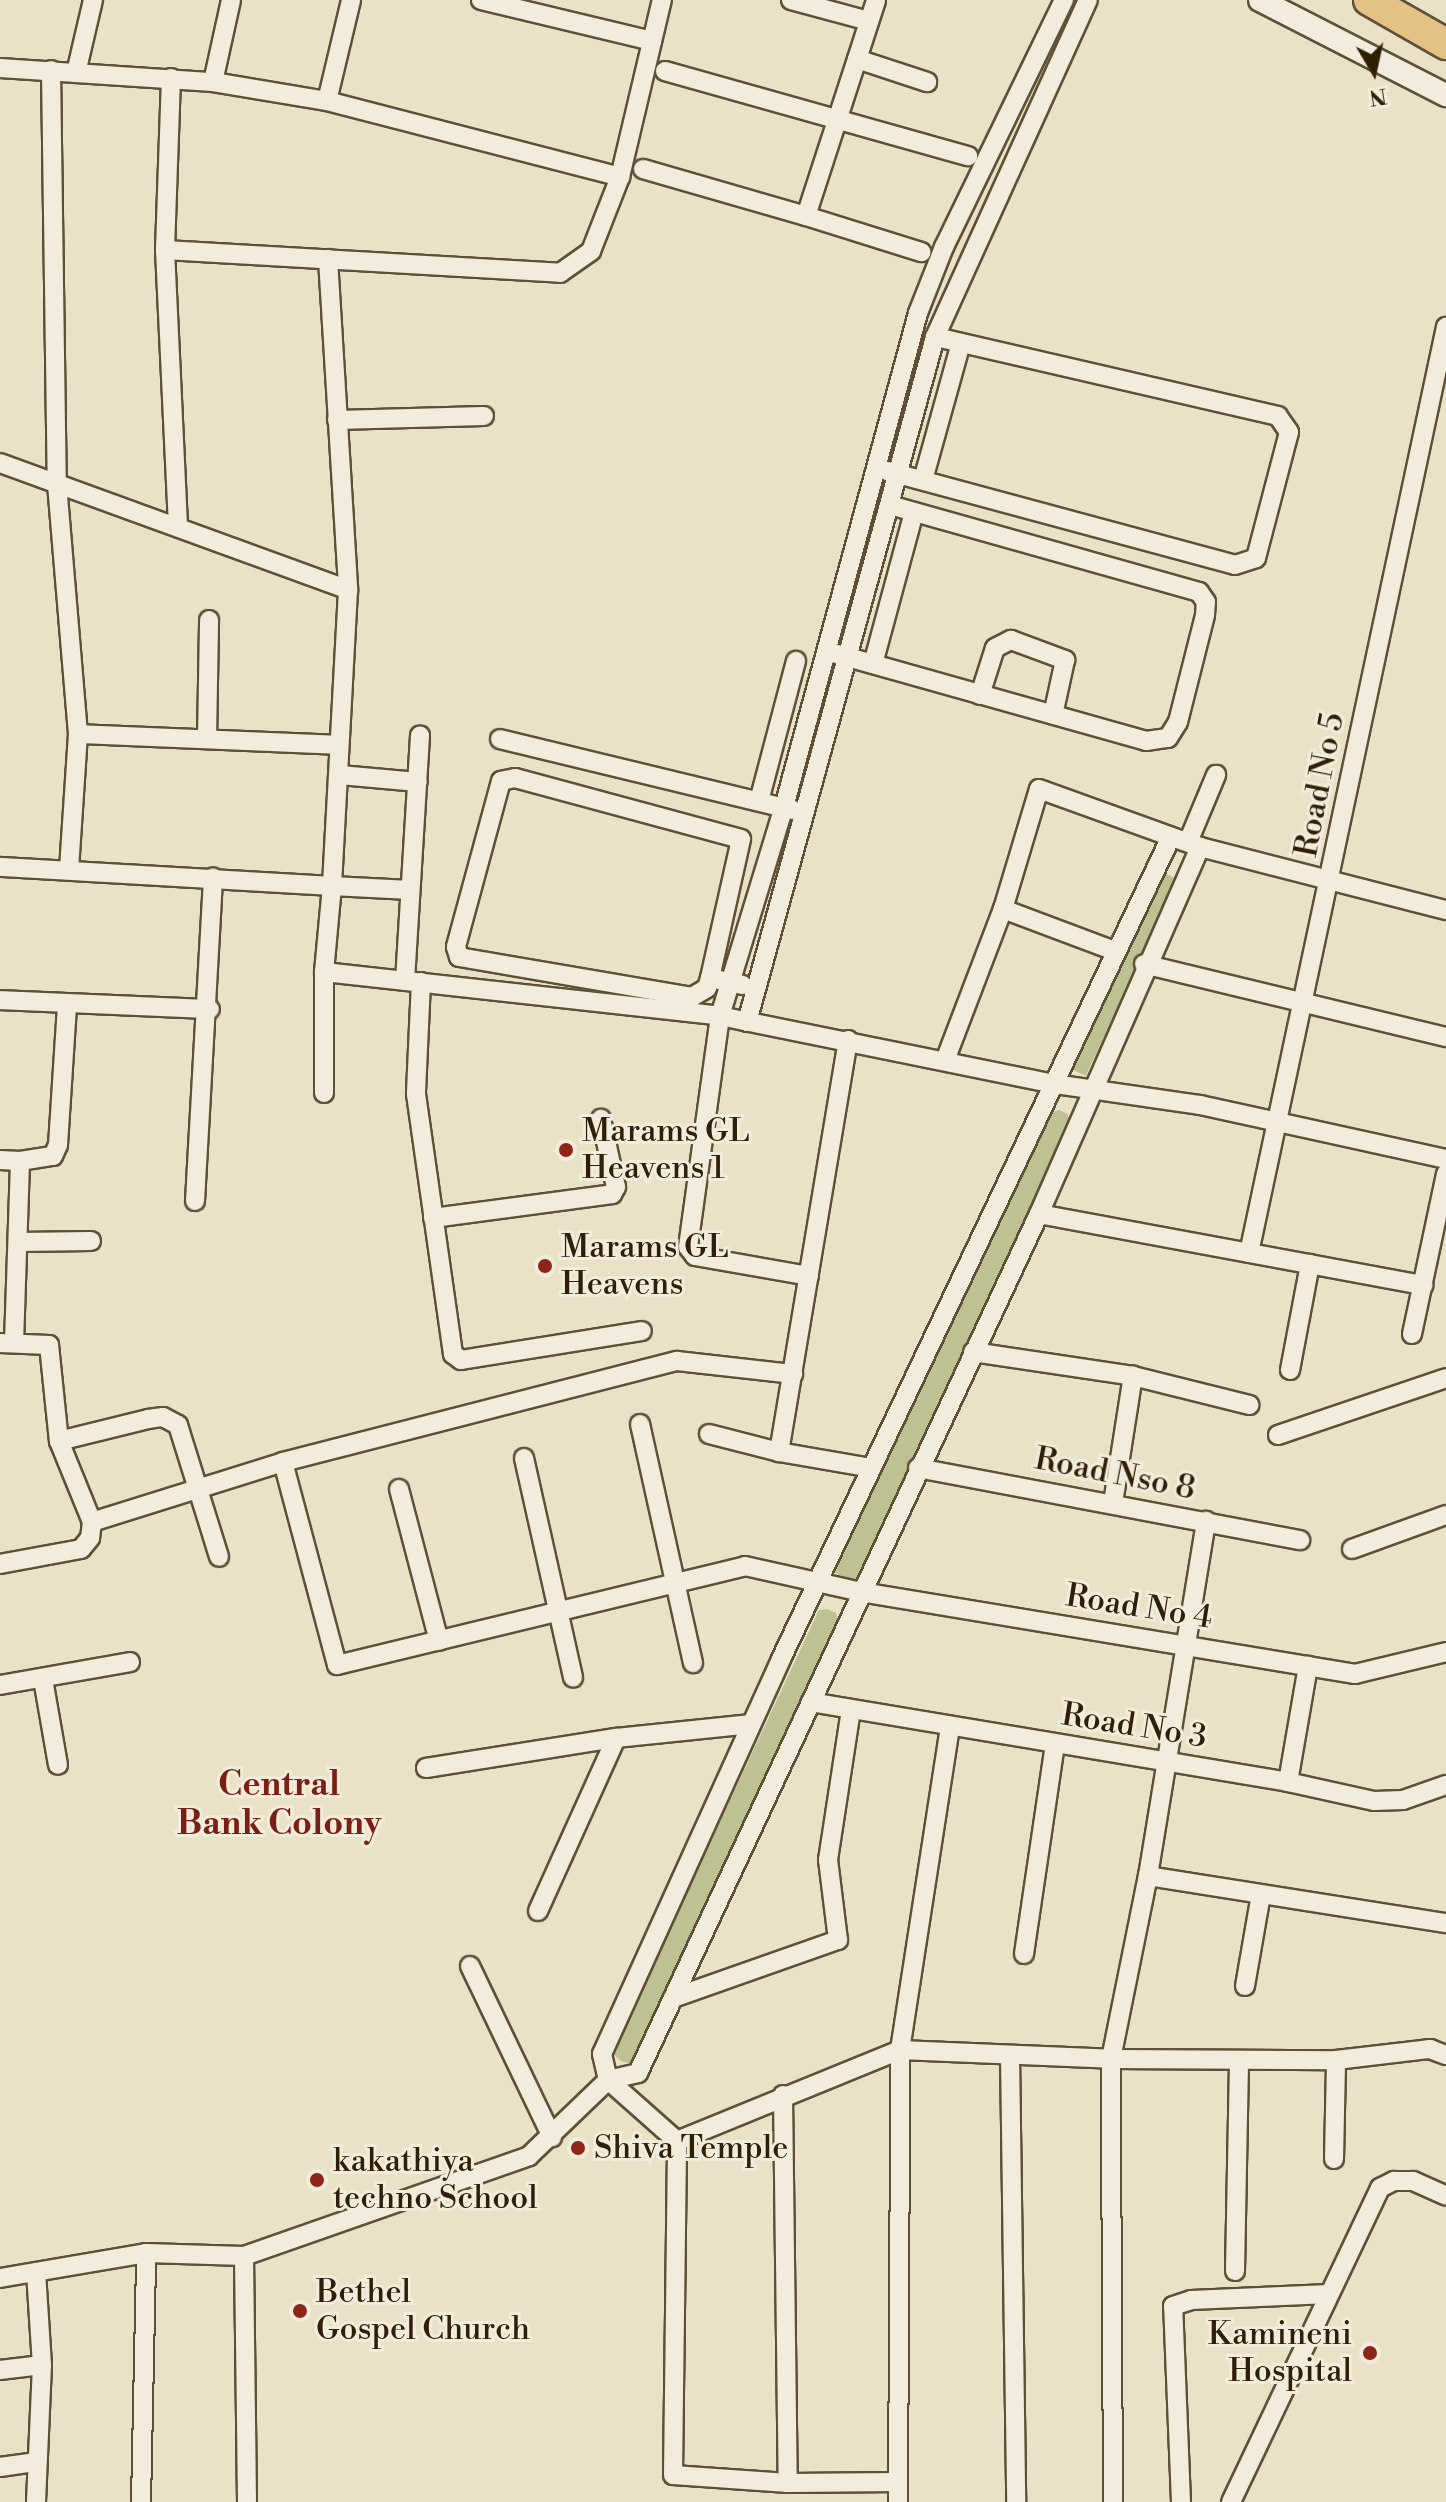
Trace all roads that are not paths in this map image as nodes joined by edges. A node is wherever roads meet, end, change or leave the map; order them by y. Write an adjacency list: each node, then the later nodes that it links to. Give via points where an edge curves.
1 (93, 0): 19 (street)
2 (231, 0): 21 (street)
3 (351, 0): 24 (street)
4 (481, 0): 13 (street)
5 (662, 0): 13 (street)
6 (791, 0): 12 (street)
7 (876, 0): 12 (street)
8 (1064, 0): 33 (street)
9 (1088, 0): 34 (street)
10 (1260, 0): 23 (street)
11 (1369, 0): 14 (highway)
12 (869, 21): 15 (street)
13 (652, 41): 28 (street)
14 (1446, 44)
15 (857, 59): 22 (street); 25 (street)
16 (0, 68): 17 (street)
17 (51, 70): 19 (street); 44 (street)
18 (665, 71): 25 (street)
19 (76, 73): 20 (street)
20 (171, 78): 21 (street); 30 (street)
21 (213, 82): 24 (street)
22 (927, 82)
23 (1446, 95)
24 (327, 101): 28 (street)
25 (839, 117): 26 (street); 29 (street)
26 (968, 156)
27 (643, 169): 29 (street)
28 (620, 177): 32 (street, via 591,251 560,273)
29 (806, 216): 31 (street)
30 (165, 250): 32 (street); 47 (street)
31 (921, 252)
32 (328, 259): 39 (street)
33 (928, 290): 34 (street); 41 (street)
34 (950, 298): 36 (street)
35 (1446, 327): 71 (street, Road No 5)
36 (935, 337): 37 (street); 42 (street)
37 (961, 343): 43 (street); 43 (street, via 1278,416 1289,432 1256,558 1248,565 1235,565)
38 (484, 416): 39 (street)
39 (337, 420): 48 (street)
40 (0, 463): 44 (street)
41 (877, 468): 42 (street); 50 (street)
42 (897, 473): 43 (street); 45 (street)
43 (923, 480)
44 (57, 484): 47 (street); 56 (street)
45 (890, 505): 46 (street); 51 (street)
46 (914, 512): 53 (street); 55 (street, via 1199,592 1206,602 1178,722 1168,738 1146,741)
47 (178, 527): 48 (street)
48 (348, 590): 60 (street)
49 (209, 620): 58 (street)
50 (827, 651): 51 (street); 65 (street)
51 (848, 658): 53 (street); 66 (street)
52 (796, 661): 64 (street)
53 (873, 664): 54 (street)
54 (980, 695): 55 (street); 55 (street, via 995,648 1011,640 1065,660)
55 (1053, 715)
56 (78, 734): 58 (street); 69 (street)
57 (420, 735): 63 (street)
58 (207, 739): 60 (street)
59 (500, 739): 64 (street)
60 (339, 745): 61 (street)
61 (340, 775): 63 (street); 72 (street)
62 (1216, 775): 67 (street)
63 (418, 782): 73 (street)
64 (759, 801): 65 (street)
65 (784, 807): 66 (street); 78 (street)
66 (804, 813): 84 (street)
67 (1186, 842): 71 (street); 74 (street, via 1039,789); 76 (street); 79 (street)
68 (0, 867): 69 (street)
69 (69, 869): 70 (street)
70 (213, 877): 72 (street); 88 (street)
71 (1331, 882): 75 (street); 87 (street, Road No 5)
72 (332, 886): 73 (street); 80 (street)
73 (410, 890): 82 (street)
74 (1003, 909): 76 (street); 93 (street)
75 (1446, 910)
76 (1115, 951): 94 (street)
77 (716, 952): 78 (street); 81 (street); 81 (street, via 741,839 515,778 501,781 456,947 459,957 692,997 707,988)
78 (738, 957): 83 (street)
79 (1144, 964): 87 (street); 95 (street)
80 (324, 972): 82 (street); 96 (street)
81 (710, 978): 83 (street)
82 (413, 982): 89 (street); 105 (street, via 416,1094)
83 (730, 982): 84 (street); 89 (street)
84 (756, 989): 90 (street)
85 (0, 1000): 86 (street)
86 (67, 1004): 88 (street); 101 (street, via 58,1145 53,1156 39,1162)
87 (1303, 1005): 91 (street); 98 (street, Road No 5)
88 (210, 1009): 103 (street)
89 (720, 1016): 90 (street); 111 (street, via 688,1247 695,1256)
90 (747, 1022): 92 (street)
91 (1446, 1037)
92 (848, 1040): 93 (street); 111 (street)
93 (946, 1058): 94 (street)
94 (1054, 1084): 95 (street); 129 (street)
95 (1090, 1089): 98 (street); 104 (street)
96 (324, 1093)
97 (601, 1119): 105 (street, via 616,1187 612,1194)
98 (1277, 1123): 99 (street); 109 (street, Road No 5)
99 (1446, 1159)
100 (0, 1160): 101 (street)
101 (20, 1161): 107 (street)
102 (1446, 1174): 108 (street)
103 (195, 1201)
104 (1039, 1214): 109 (street); 116 (street)
105 (433, 1218): 113 (street, via 456,1358)
106 (91, 1241): 107 (street)
107 (19, 1242): 115 (street)
108 (1438, 1251): 112 (street)
109 (1249, 1253): 110 (street)
110 (1310, 1264): 112 (street); 117 (street)
111 (809, 1276): 118 (street)
112 (1423, 1285): 114 (street)
113 (642, 1331)
114 (1412, 1334)
115 (7, 1343): 125 (street, via 49,1345)
116 (973, 1352): 119 (street); 130 (street)
117 (1290, 1370)
118 (793, 1374): 126 (street); 128 (street, via 677,1361)
119 (1133, 1376): 121 (street); 133 (street)
120 (1446, 1378): 124 (street)
121 (1249, 1405)
122 (640, 1424): 142 (street)
123 (709, 1434): 126 (street)
124 (1278, 1435)
125 (59, 1441): 131 (street, via 163,1417 178,1425 185,1437); 136 (street)
126 (779, 1452): 129 (street)
127 (524, 1458): 144 (street)
128 (283, 1462): 131 (street); 145 (street, Road No 4, via 337,1665)
129 (872, 1468): 141 (street)
130 (918, 1468): 133 (street, Road Nso 8); 143 (street)
131 (197, 1487): 136 (street); 139 (street)
132 (399, 1489): 145 (street)
133 (1113, 1503): 135 (street, Road Nso 8)
134 (1446, 1515): 138 (street)
135 (1206, 1521): 137 (street, Road Nso 8); 146 (street)
136 (92, 1522): 140 (street, via 90,1538 81,1549)
137 (1300, 1540)
138 (1352, 1549)
139 (219, 1557)
140 (0, 1564)
141 (820, 1581): 142 (street, Road No 4, via 745,1566); 143 (street, Road No 4); 156 (street)
142 (676, 1584): 144 (street, Road No 4); 149 (street)
143 (861, 1592): 146 (street, Road No 4); 154 (street)
144 (557, 1615): 145 (street, Road No 4); 151 (street)
145 (439, 1641)
146 (1182, 1644): 150 (street, Road No 4); 160 (street)
147 (1446, 1652): 150 (street, Road No 4, via 1355,1674)
148 (130, 1662): 152 (street)
149 (693, 1663)
150 (1308, 1666): 163 (street)
151 (573, 1678)
152 (43, 1679): 153 (street); 161 (street)
153 (0, 1685)
154 (811, 1702): 155 (street, Road No 3); 172 (street)
155 (851, 1710): 157 (street, Road No 3); 172 (street, via 828,1860 838,1940)
156 (751, 1724): 158 (street); 179 (street, via 602,2054)
157 (950, 1726): 159 (street, Road No 3); 173 (street)
158 (616, 1738): 162 (street); 167 (street)
159 (1055, 1744): 160 (street, Road No 3); 169 (street)
160 (1163, 1761): 163 (street, Road No 3); 165 (street)
161 (58, 1765)
162 (426, 1768)
163 (1288, 1782): 164 (street, Road No 3, via 1389,1802)
164 (1446, 1785)
165 (1148, 1876): 166 (street); 176 (street)
166 (1261, 1894): 168 (street); 171 (street)
167 (538, 1911)
168 (1446, 1923)
169 (1024, 1954)
170 (470, 1966): 181 (street)
171 (1245, 1986)
172 (673, 1998): 179 (street, via 638,2073)
173 (900, 2050): 174 (street); 180 (street); 195 (street)
174 (1010, 2055): 176 (street); 201 (street)
175 (1446, 2055): 178 (street, via 1430,2049)
176 (1111, 2059): 177 (street); 202 (street)
177 (1239, 2060): 178 (street); 187 (street)
178 (1336, 2060): 183 (street)
179 (608, 2080): 181 (street); 182 (street)
180 (783, 2095): 182 (street); 196 (street)
181 (552, 2137): 186 (street, via 529,2156 470,2179 324,2224)
182 (677, 2141): 196 (street, via 673,2475)
183 (1334, 2159)
184 (1446, 2196): 190 (street, via 1413,2181 1380,2188)
185 (146, 2253): 186 (street); 188 (street); 198 (street)
186 (244, 2256): 199 (street)
187 (1235, 2271)
188 (36, 2272): 189 (street); 191 (street)
189 (0, 2278)
190 (1329, 2294): 203 (street, via 1191,2300 1173,2306); 204 (street)
191 (42, 2365): 192 (street); 193 (street)
192 (0, 2370)
193 (35, 2462): 194 (street); 197 (street)
194 (0, 2467)
195 (898, 2482): 196 (street); 200 (street)
196 (788, 2483)
197 (36, 2502)
198 (141, 2502)
199 (247, 2502)
200 (898, 2502)
201 (1016, 2502)
202 (1113, 2502)
203 (1181, 2502)
204 (1231, 2502)

